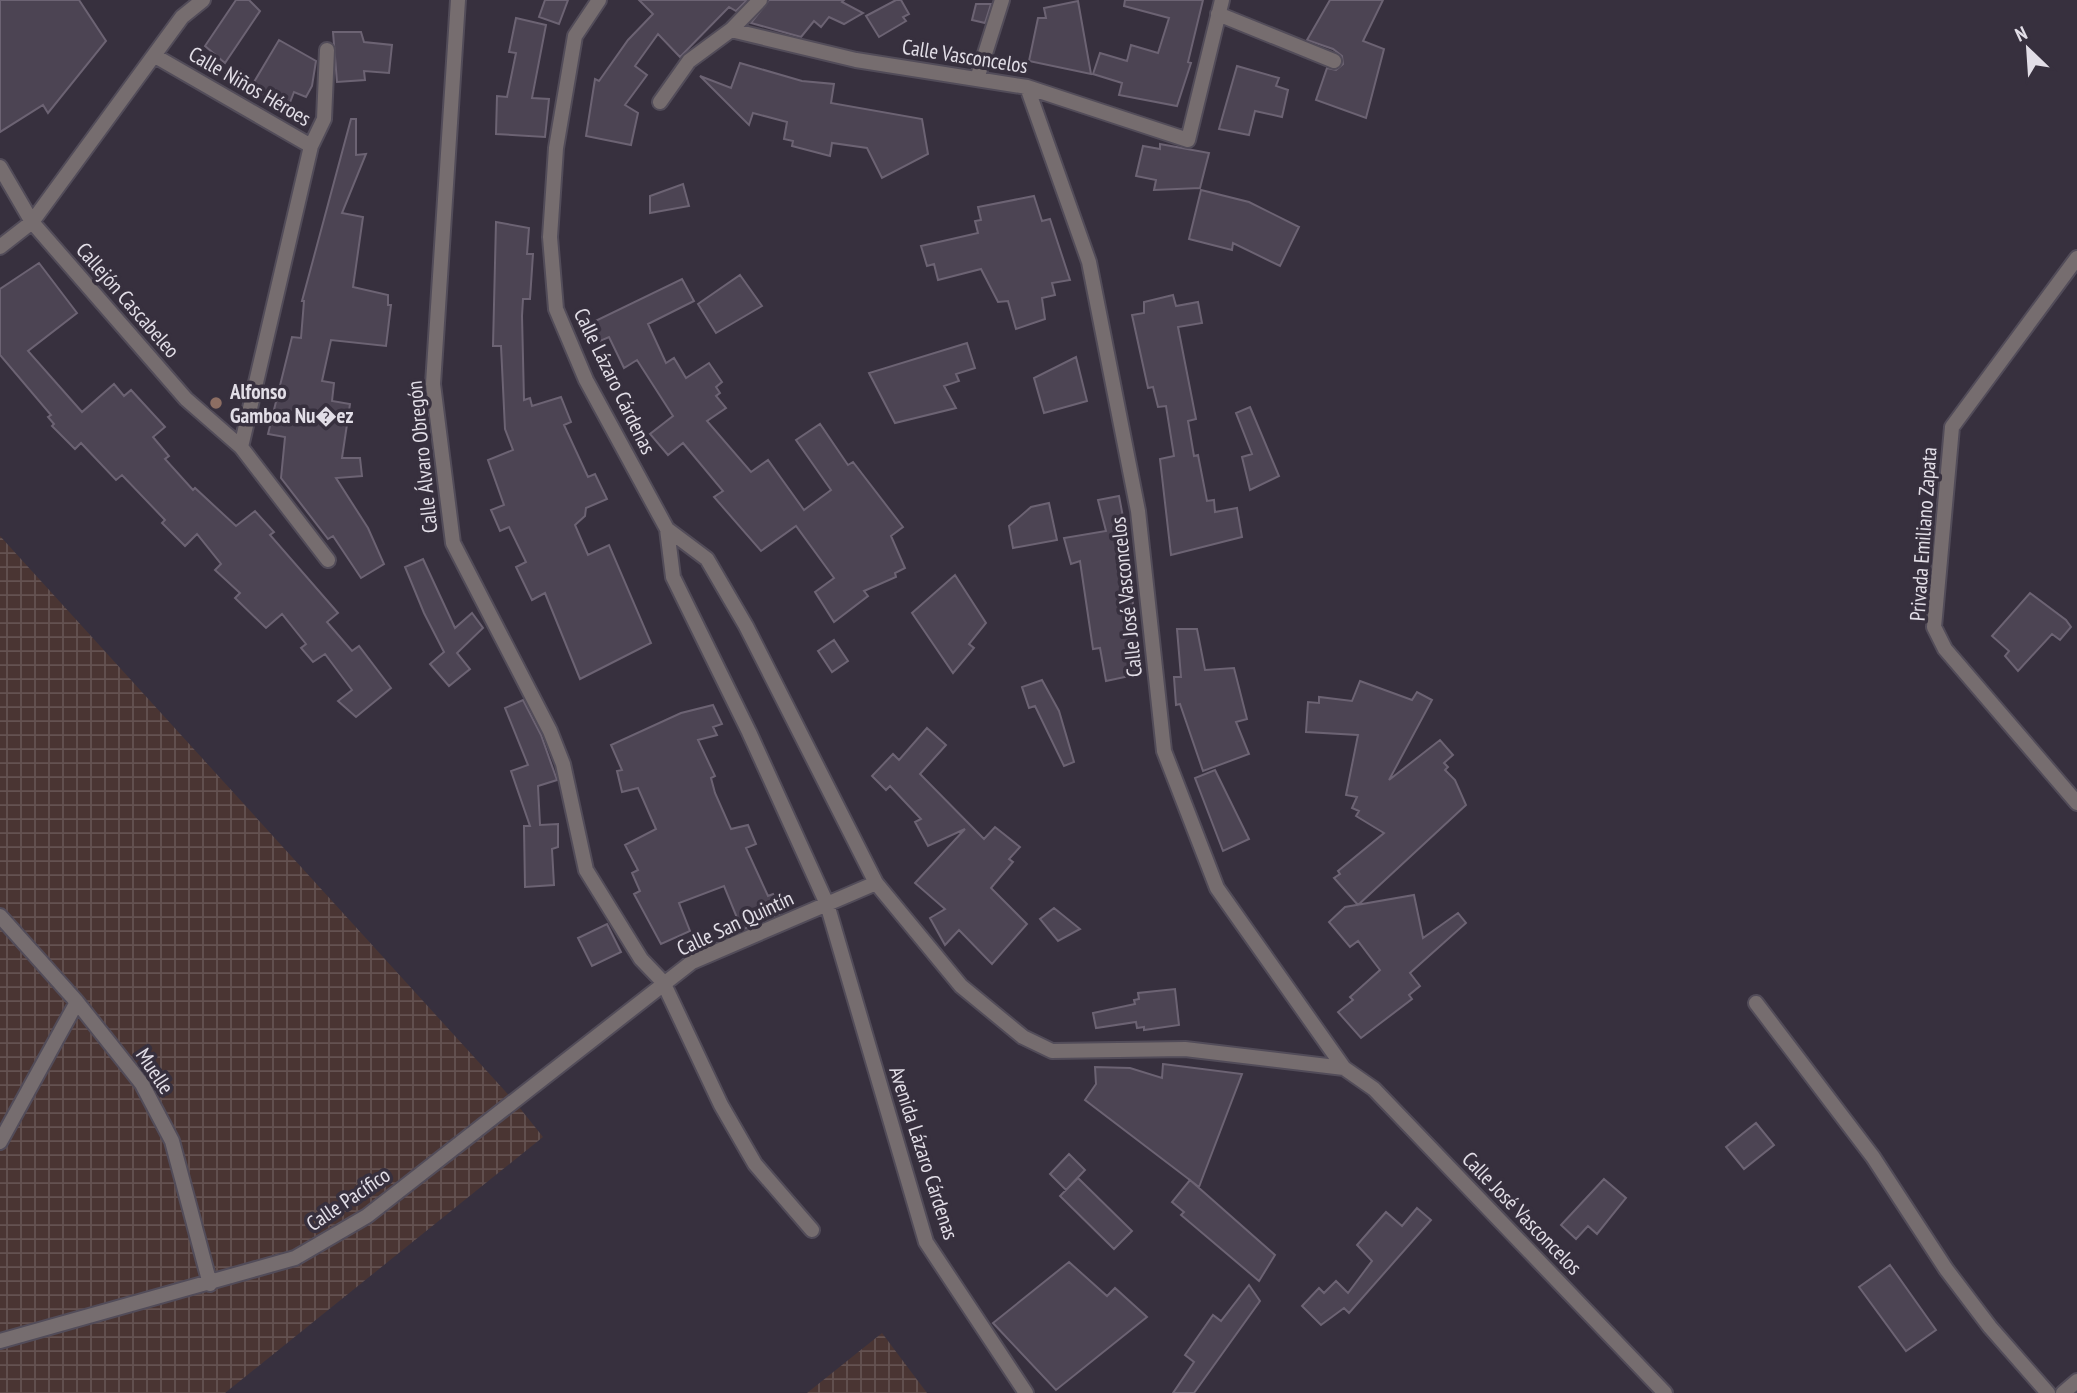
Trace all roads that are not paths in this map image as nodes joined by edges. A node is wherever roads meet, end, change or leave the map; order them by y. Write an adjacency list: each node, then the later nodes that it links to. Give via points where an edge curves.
1 (203, 0): 9 (street, Calle Niños Héroes, via 182,17)
2 (457, 0): 26 (street, Calle Álvaro Obregón, via 433,384 453,542 550,731 563,764 586,870 640,959)
3 (599, 0): 20 (street, Calle Lázaro Cárdenas, via 575,36 556,148 550,237 556,309 586,380)
4 (761, 0): 7 (street)
5 (1002, 0): 11 (street)
6 (1220, 7): 10 (street); 12 (street, Calle Vasconcelos, via 1188,140)
7 (731, 30): 11 (street, Calle Vasconcelos, via 856,60); 13 (street, via 689,61)
8 (327, 50): 14 (street, Calle Niños Héroes, via 324,119)
9 (155, 56): 14 (street, Calle Niños Héroes); 16 (street, Calle Niños Héroes)
10 (1334, 61)
11 (977, 79): 12 (street, Calle Vasconcelos)
12 (1027, 87): 29 (street, Calle José Vasconcelos, via 1089,261 1138,511 1164,751 1217,888)
13 (660, 102)
14 (312, 146): 19 (street)
15 (0, 167): 16 (street, Callejón Cascabeleo)
16 (32, 222): 17 (street, Calle Niños Héroes); 19 (street, Callejón Cascabeleo, via 186,399)
17 (0, 247)
18 (2077, 258): 22 (street, Privada Emiliano Zapata, via 1952,427 1934,627 1945,649)
19 (241, 447): 21 (street, Callejón Cascabeleo)
20 (667, 529): 23 (street, Calle Lázaro Cárdenas, via 708,559); 24 (street, Calle Lázaro Cárdenas, via 673,577)
21 (328, 560)
22 (2077, 803)
23 (876, 883): 24 (street); 29 (street, Calle José Vasconcelos, via 961,986 1014,1031 1052,1051 1185,1049)
24 (827, 904): 26 (street, Calle San Quintín, via 692,962); 35 (street, Avenida Lázaro Cárdenas, via 926,1242)
25 (0, 916): 27 (street, Muelle)
26 (663, 982): 31 (street, Calle Álvaro Obregón, via 721,1105 755,1164); 32 (street, Calle Pacífico, via 367,1216 295,1258)
27 (77, 1002): 30 (street); 32 (street, Muelle, via 142,1084 173,1141)
28 (1756, 1003): 37 (street, via 1873,1157 1946,1269)
29 (1344, 1068): 36 (street, Calle José Vasconcelos, via 1374,1089)
30 (0, 1142)
31 (812, 1230)
32 (210, 1284): 33 (street, Calle Pacífico)
33 (0, 1341)
34 (2077, 1381): 38 (street)
35 (1026, 1393)
36 (1665, 1393)
37 (2048, 1393)
38 (2063, 1393)

